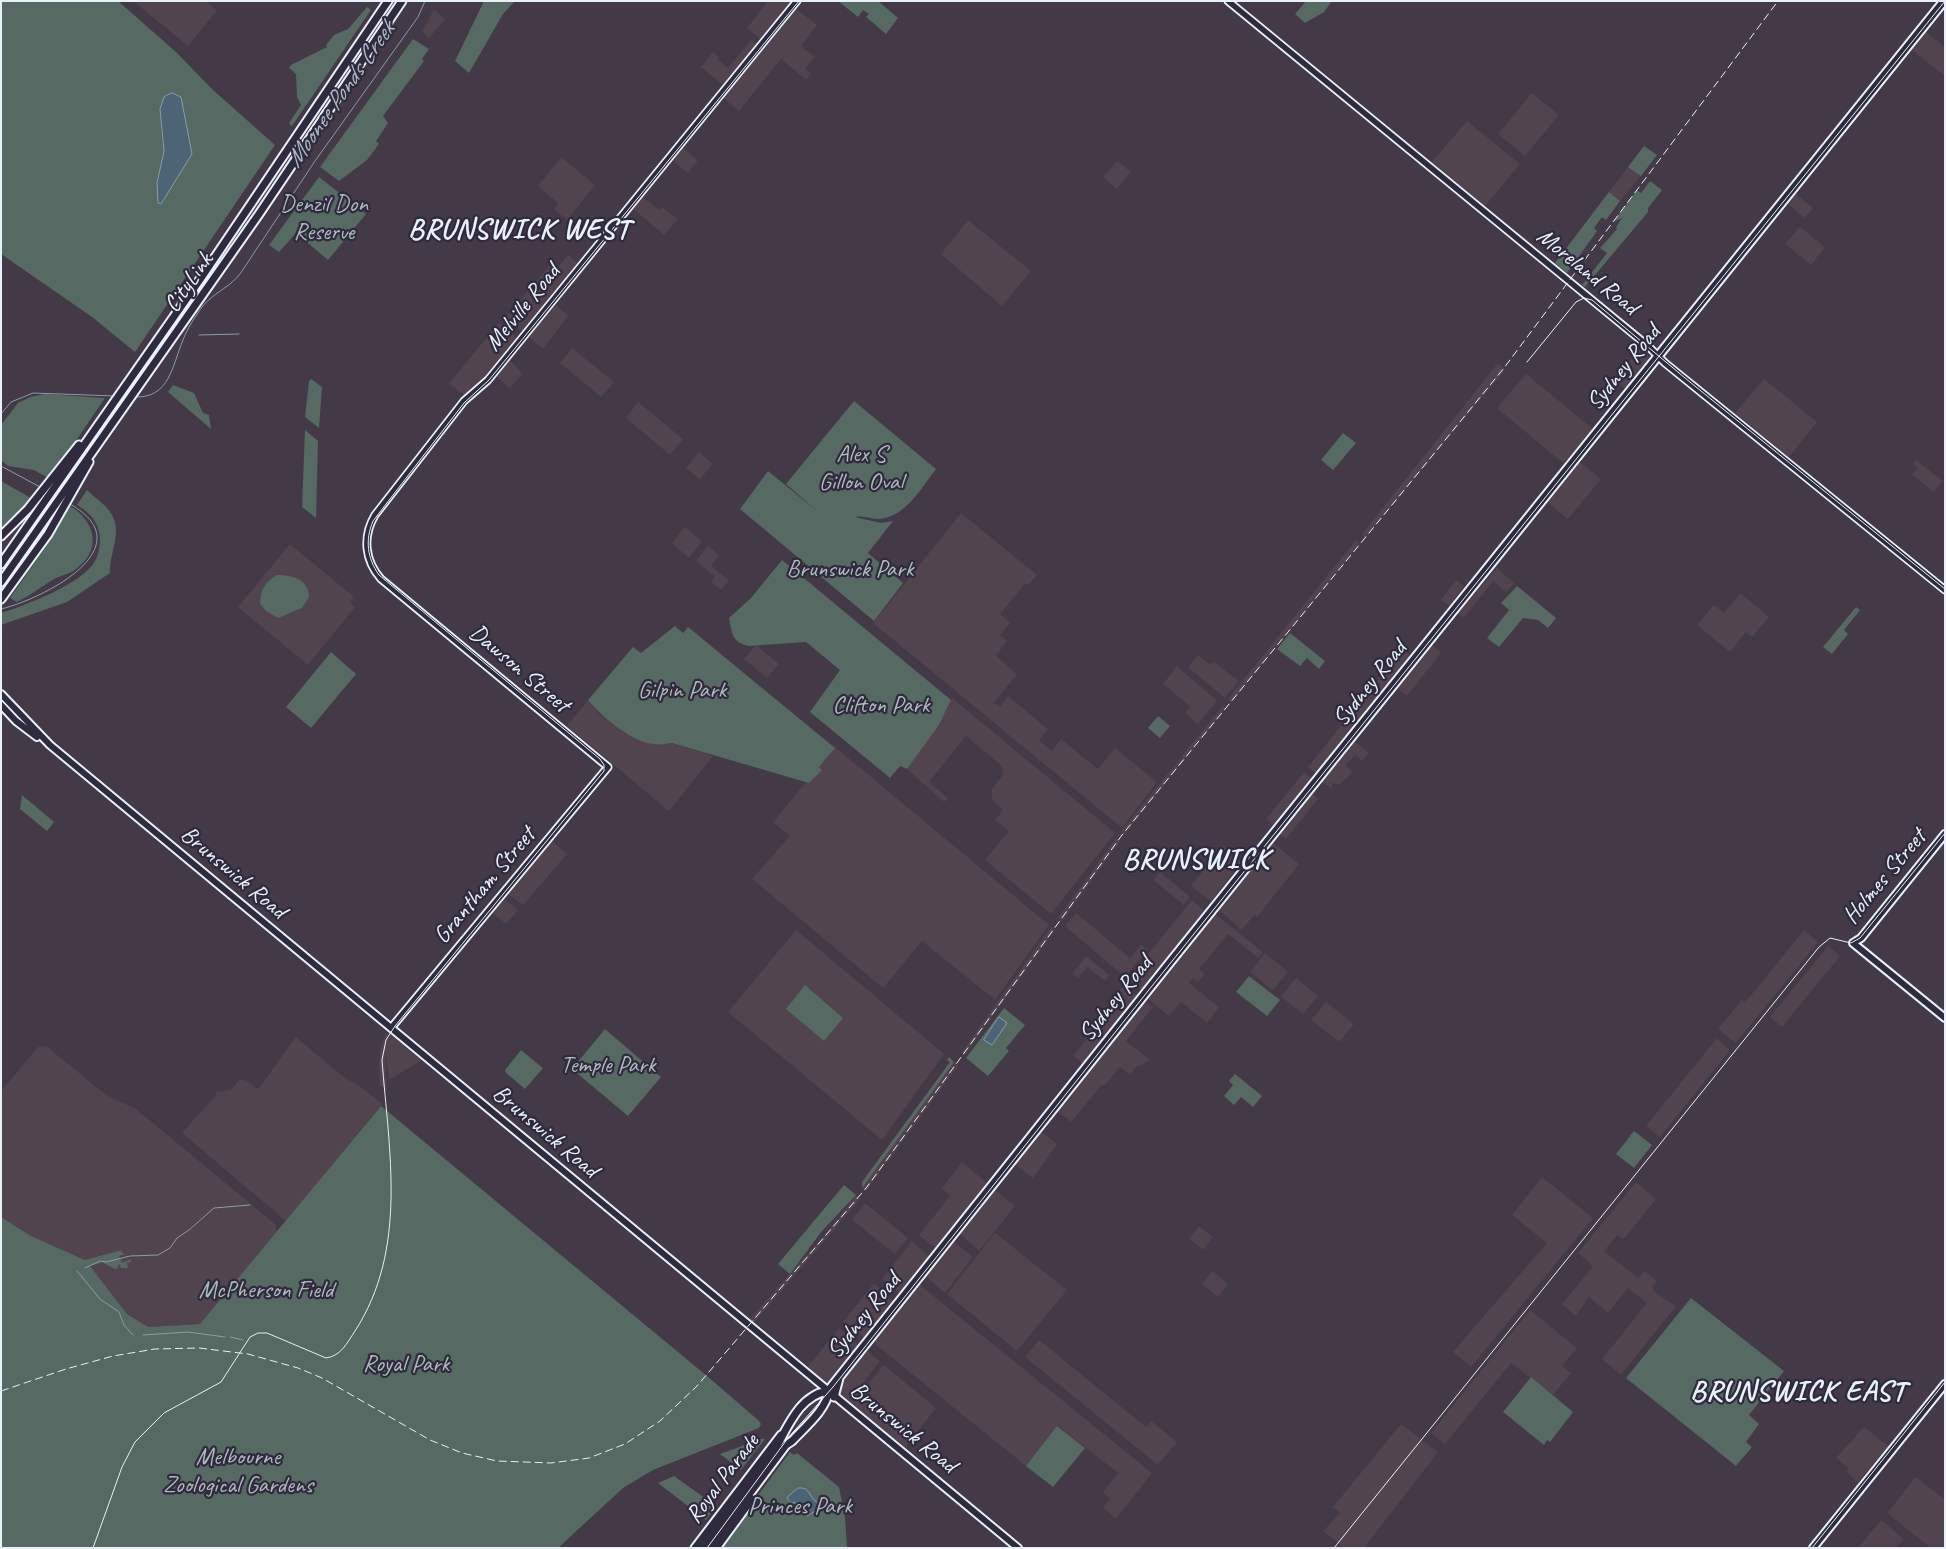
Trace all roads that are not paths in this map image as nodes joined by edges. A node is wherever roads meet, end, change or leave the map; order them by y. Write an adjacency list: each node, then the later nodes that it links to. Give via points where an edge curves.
1 (388, 1): 8 (highway, CityLink, via 222,248 122,391)
2 (402, 1): 7 (highway, CityLink, via 260,214 105,433)
3 (797, 1): 13 (main road, Melville Road, via 487,381 464,402 375,515 366,544 370,563 379,577)
4 (1228, 1): 6 (main road, Moreland Road)
5 (1944, 1): 6 (highway, Sydney Road)
6 (1658, 356): 12 (main road, Moreland Road); 22 (highway, Sydney Road)
7 (70, 489): 11 (highway, CityLink, via 53,506); 14 (highway, via 62,511)
8 (40, 500): 9 (highway); 10 (highway, CityLink)
9 (1, 536)
10 (1, 564)
11 (1, 582)
12 (1945, 590)
13 (399, 594): 16 (main road, Dawson Street)
14 (1, 599)
15 (3, 701): 21 (main road, Brunswick Road, via 23,724)
16 (608, 767): 21 (main road, Grantham Street)
17 (1945, 834): 18 (main road, Holmes Street)
18 (1861, 938): 19 (main road); 19 (main road, Holmes Street, via 1853,944)
19 (1860, 949): 20 (main road)
20 (1945, 1018)
21 (391, 1028): 24 (main road, Brunswick Road)
22 (839, 1378): 24 (highway, Sydney Road); 25 (highway)
23 (1945, 1384): 33 (main road)
24 (828, 1392): 25 (main road, Brunswick Road); 26 (highway, Royal Parade, via 828,1399); 26 (highway, Royal Parade, via 804,1403 776,1439)
25 (834, 1397): 28 (main road, Brunswick Road)
26 (755, 1480): 27 (highway, Royal Parade); 27 (highway, Royal Parade)
27 (725, 1521): 29 (highway, Royal Parade); 30 (highway, Royal Parade); 31 (highway, Royal Parade); 32 (highway, Royal Parade)
28 (1019, 1547)
29 (695, 1548)
30 (702, 1548)
31 (709, 1548)
32 (716, 1548)
33 (1813, 1548)

